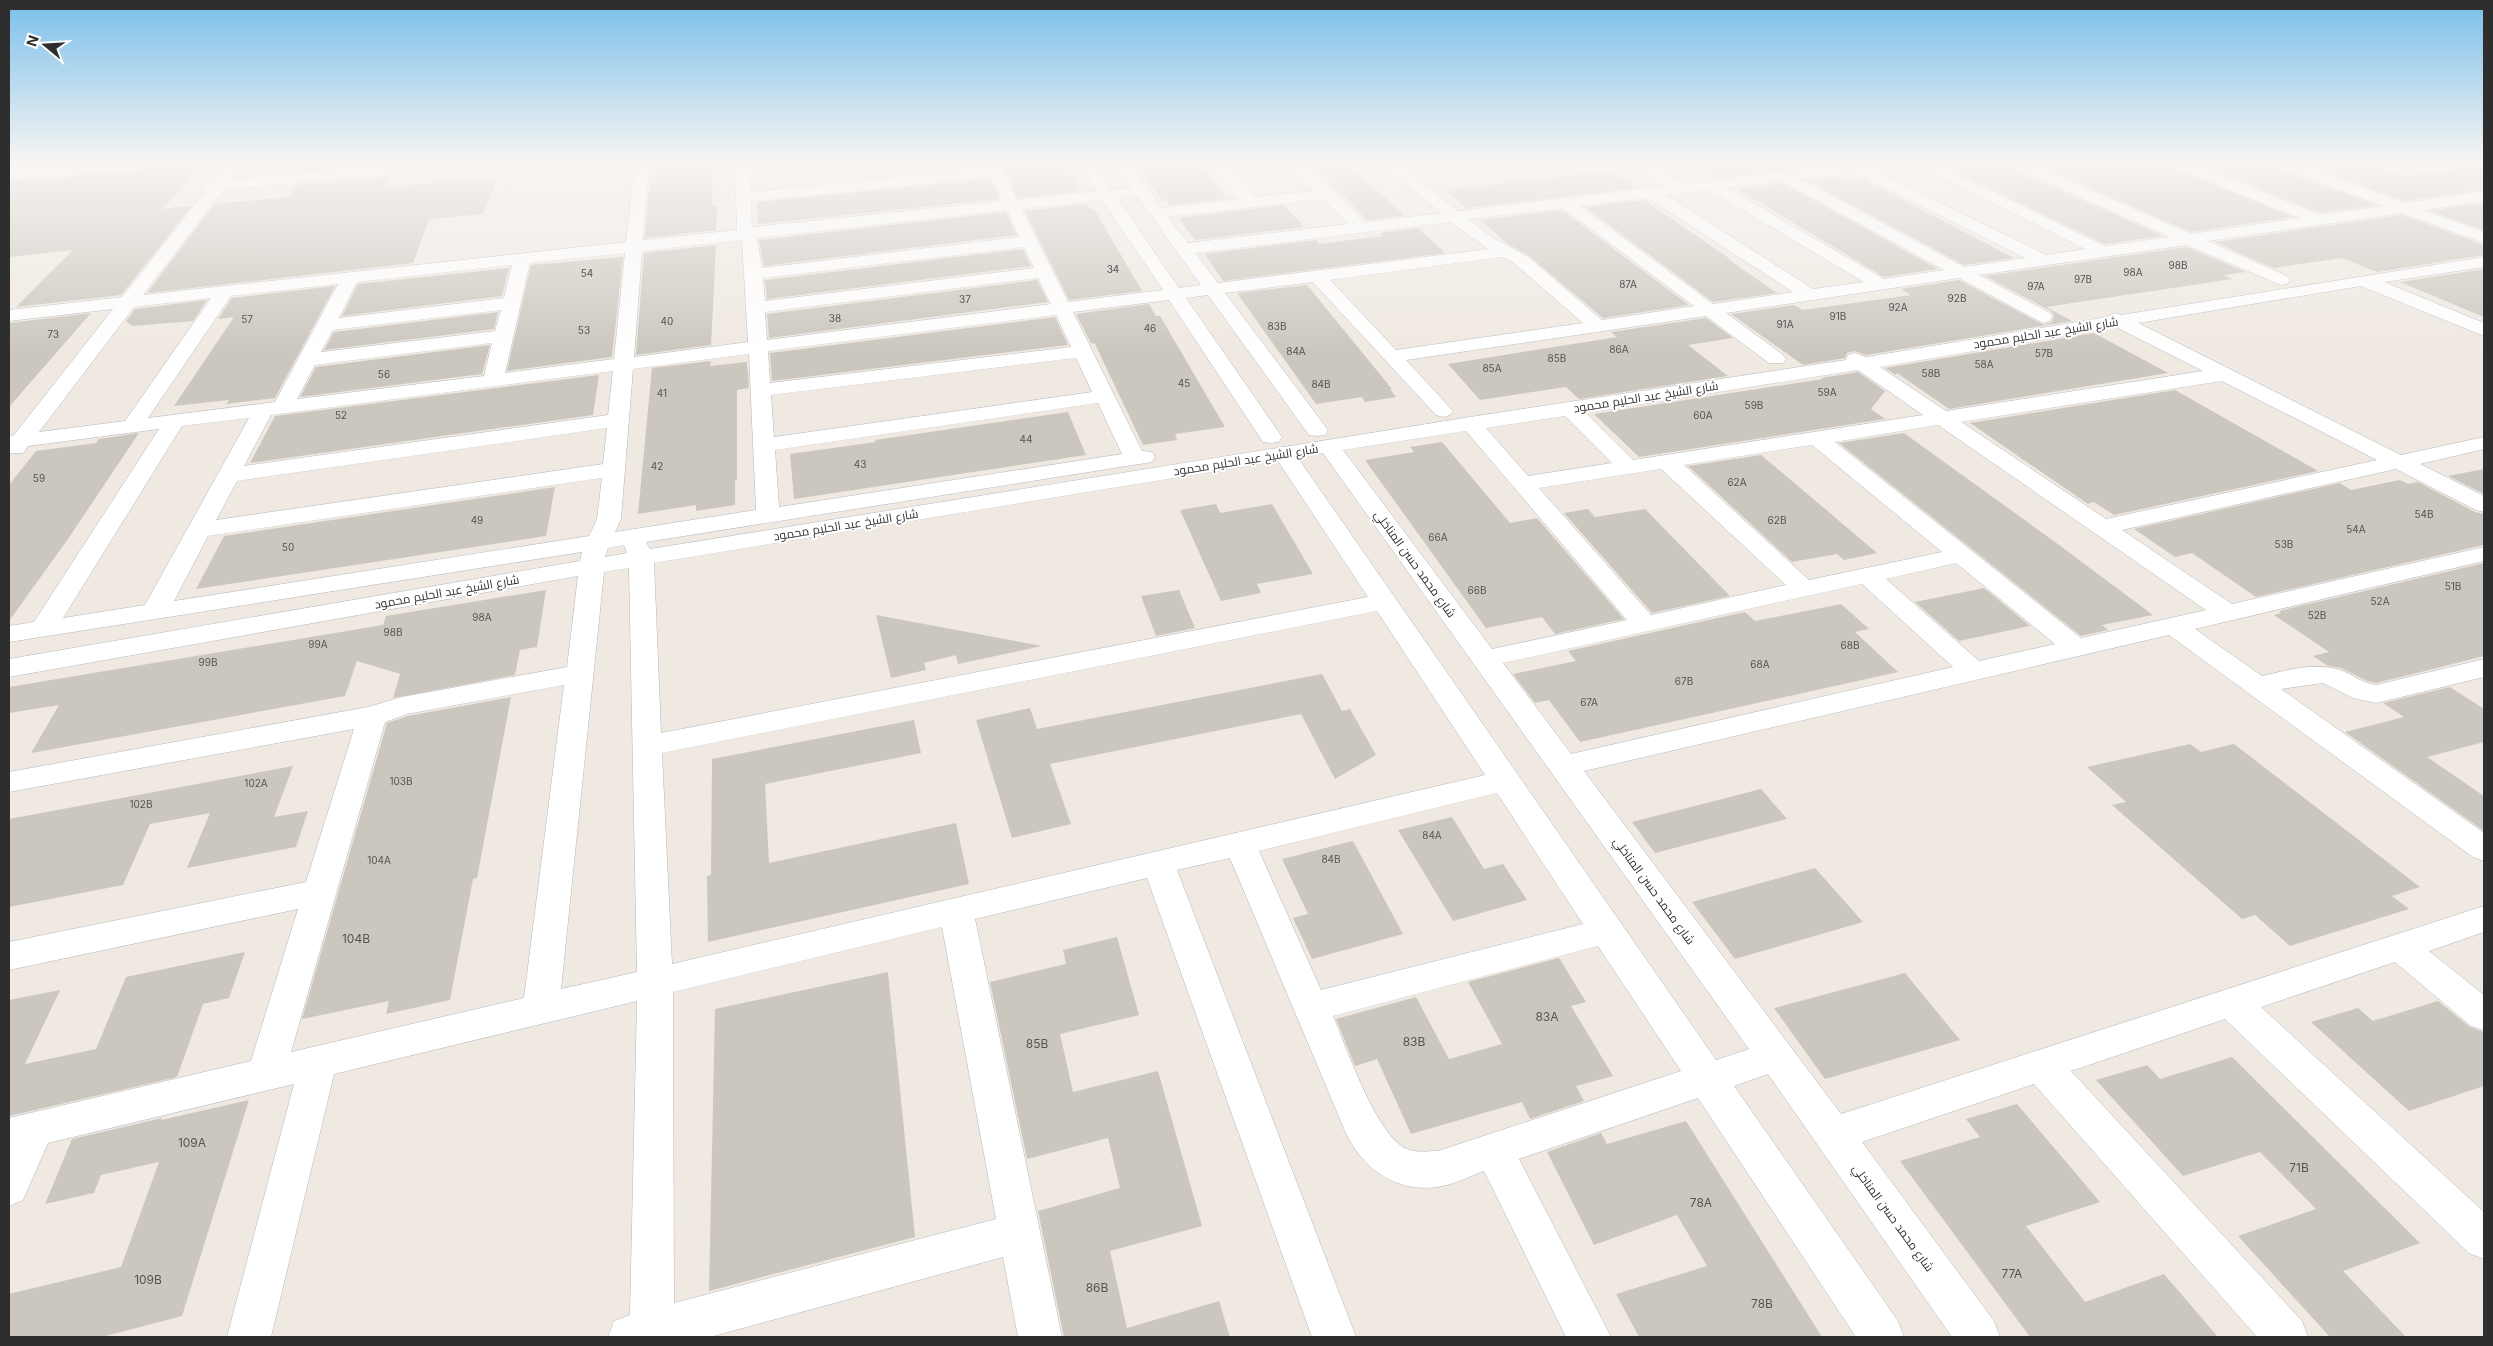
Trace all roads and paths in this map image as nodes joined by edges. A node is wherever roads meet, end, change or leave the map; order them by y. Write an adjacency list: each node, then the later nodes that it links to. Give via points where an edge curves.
1 (186, 227): 45 (street)
2 (636, 227): 24 (street)
3 (744, 227): 20 (street)
4 (816, 227): 20 (street)
5 (1022, 227): 23 (street)
6 (1128, 227): 43 (street)
7 (1167, 227): 26 (street, شارع محمد حسن المناخلي)
8 (1370, 227): 19 (street)
9 (1468, 227): 27 (street)
10 (1598, 227): 50 (street)
11 (1704, 227): 44 (street)
12 (1783, 227): 40 (street)
13 (1872, 227): 34 (street)
14 (1974, 227): 30 (street)
15 (2052, 227): 28 (street)
16 (2161, 227): 22 (street)
17 (2272, 227): 22 (street)
18 (2454, 227): 21 (street)
19 (1361, 228): 26 (street)
20 (748, 234): 24 (street); 35 (street)
21 (2484, 238)
22 (2189, 239): 28 (street); 38 (street)
23 (1029, 241): 33 (street); 35 (street)
24 (634, 247): 29 (street); 64 (street)
25 (2484, 248): 32 (street, شارع الشيخ عبد الحليم محمود)
26 (1184, 250): 41 (street, شارع محمد حسن المناخلي)
27 (1506, 252): 36 (street); 55 (street, via 1521,260)
28 (2103, 252): 30 (street)
29 (522, 259): 37 (street); 46 (street)
30 (2044, 260): 34 (street)
31 (2484, 262): 39 (street, شارع الشيخ عبد الحليم محمود)
32 (2342, 270): 38 (street, شارع الشيخ عبد الحليم محمود); 39 (street)
33 (1045, 272): 47 (street); 48 (street)
34 (1961, 273): 40 (street); 52 (street)
35 (754, 274): 47 (street)
36 (1317, 276): 41 (street); 61 (street)
37 (350, 278): 42 (street); 54 (street)
38 (2281, 280): 49 (street, شارع الشيخ عبد الحليم محمود)
39 (2364, 280): 53 (street, شارع الشيخ عبد الحليم محمود); 56 (street)
40 (1881, 284): 44 (street)
41 (1213, 289): 43 (street); 78 (street, شارع محمد حسن المناخلي)
42 (224, 291): 45 (street); 77 (street)
43 (1173, 294): 48 (street); 83 (street)
44 (1810, 295): 50 (street)
45 (128, 302): 51 (street); 80 (street)
46 (511, 303): 54 (street); 57 (street)
47 (756, 308): 58 (street)
48 (1062, 308): 58 (street); 60 (street)
49 (2094, 309): 52 (street, شارع الشيخ عبد الحليم محمود); 53 (street)
50 (1709, 310): 55 (street); 62 (street)
51 (9, 315)
52 (2043, 317): 59 (street, شارع الشيخ عبد الحليم محمود)
53 (2119, 321): 65 (street, شارع الشيخ عبد الحليم محمود); 66 (street)
54 (326, 325): 63 (street)
55 (1598, 326): 61 (street)
56 (2484, 330)
57 (503, 336): 63 (street); 67 (street)
58 (758, 346): 64 (street); 68 (street)
59 (1839, 349): 62 (street, شارع الشيخ عبد الحليم محمود); 65 (street)
60 (1084, 351): 68 (street); 69 (street)
61 (1392, 356): 72 (street)
62 (1776, 359): 72 (street, شارع الشيخ عبد الحليم محمود)
63 (307, 360): 70 (street)
64 (624, 364): 67 (street); 74 (street)
65 (1861, 364): 71 (street, شارع الشيخ عبد الحليم محمود); 73 (street)
66 (2225, 374): 73 (street); 87 (street)
67 (493, 380): 70 (street)
68 (760, 390): 82 (street)
69 (1106, 396): 82 (street); 85 (street)
70 (274, 408): 75 (street); 90 (street)
71 (1569, 408): 76 (street, شارع الشيخ عبد الحليم محمود); 88 (street)
72 (1443, 410): 78 (street, شارع الشيخ عبد الحليم محمود)
73 (1942, 418): 79 (street); 94 (street)
74 (618, 420): 89 (street); 90 (street)
75 (175, 421): 77 (street); 107 (street)
76 (1470, 423): 78 (street, شارع الشيخ عبد الحليم محمود); 91 (street)
77 (132, 426): 80 (street)
78 (1323, 438): 83 (street, شارع الشيخ عبد الحليم محمود); 110 (street, شارع محمد حسن المناخلي)
79 (1817, 438): 86 (street); 99 (street)
80 (15, 441): 84 (street)
81 (2484, 443): 87 (street)
82 (764, 445): 93 (street)
83 (1277, 445): 85 (street, شارع الشيخ عبد الحليم محمود); 97 (street, شارع الشيخ عبد الحليم محمود); 102 (street)
84 (9, 456)
85 (1135, 458): 93 (street, شارع الشيخ عبد الحليم محمود)
86 (1666, 461): 88 (street); 101 (street)
87 (2400, 462): 92 (street); 94 (street)
88 (1628, 467): 91 (street)
89 (614, 470): 95 (street); 96 (street)
90 (229, 475): 95 (street)
91 (1522, 484): 105 (street)
92 (2484, 504)
93 (768, 516): 97 (street, شارع الشيخ عبد الحليم محمود)
94 (2103, 527): 104 (street)
95 (199, 530): 103 (street)
96 (599, 543): 97 (street); 97 (street, شارع الشيخ عبد الحليم محمود); 103 (street, شارع الشيخ عبد الحليم محمود); 111 (street, شارع الشيخ عبد الحليم محمود); 114 (street)
97 (636, 548): 117 (street)
98 (2484, 554): 104 (street)
99 (1961, 555): 100 (street); 109 (street)
100 (1867, 575): 101 (street); 113 (street)
101 (1804, 589): 105 (street)
102 (1384, 602): 117 (street); 119 (street)
103 (155, 611): 107 (street, شارع الشيخ عبد الحليم محمود)
104 (2228, 613): 106 (street)
105 (1645, 624): 110 (street)
106 (2173, 625): 109 (street); 115 (street)
107 (43, 629): 108 (street, شارع الشيخ عبد الحليم محمود)
108 (9, 634)
109 (2076, 648): 113 (street)
110 (1484, 659): 118 (street, شارع محمد حسن المناخلي)
111 (9, 668)
112 (2484, 668): 115 (street, via 2376,694 2361,692 2321,675)
113 (1972, 672): 118 (street)
114 (580, 673): 116 (street, via 402,706); 133 (street)
115 (2257, 686): 122 (street)
116 (372, 716): 120 (street); 124 (street)
117 (647, 746): 130 (street)
118 (1563, 766): 135 (street, شارع محمد حسن المناخلي)
119 (1504, 781): 121 (street); 127 (street)
120 (9, 782)
121 (1240, 843): 123 (street); 132 (street)
122 (2484, 849)
123 (1158, 862): 125 (street); 149 (street)
124 (320, 892): 129 (street); 138 (street)
125 (956, 910): 130 (street); 144 (street)
126 (2484, 919): 128 (street)
127 (1606, 932): 132 (street); 139 (street)
128 (2400, 947): 131 (street); 134 (street)
129 (9, 956)
130 (655, 982): 133 (street); 146 (street)
131 (2232, 1003): 137 (street); 145 (street)
132 (1312, 1007): 142 (street, via 1364,1131 1386,1158 1420,1170 1438,1169)
133 (541, 1008): 136 (street)
134 (2484, 1015)
135 (1775, 1056): 139 (street); 141 (street, شارع محمد حسن المناخلي)
136 (318, 1062): 138 (street); 147 (street)
137 (2041, 1065): 141 (street); 153 (street)
138 (266, 1074): 140 (street)
139 (1706, 1079): 142 (street); 151 (street)
140 (21, 1132): 143 (street)
141 (1832, 1134): 152 (street, شارع محمد حسن المناخلي)
142 (1494, 1150): 150 (street)
143 (9, 1187)
144 (1020, 1233): 146 (street); 148 (street)
145 (2484, 1239)
146 (641, 1334)
147 (249, 1337)
148 (1040, 1337)
149 (1334, 1337)
150 (1588, 1337)
151 (1882, 1337)
152 (1978, 1337)
153 (2286, 1337)

